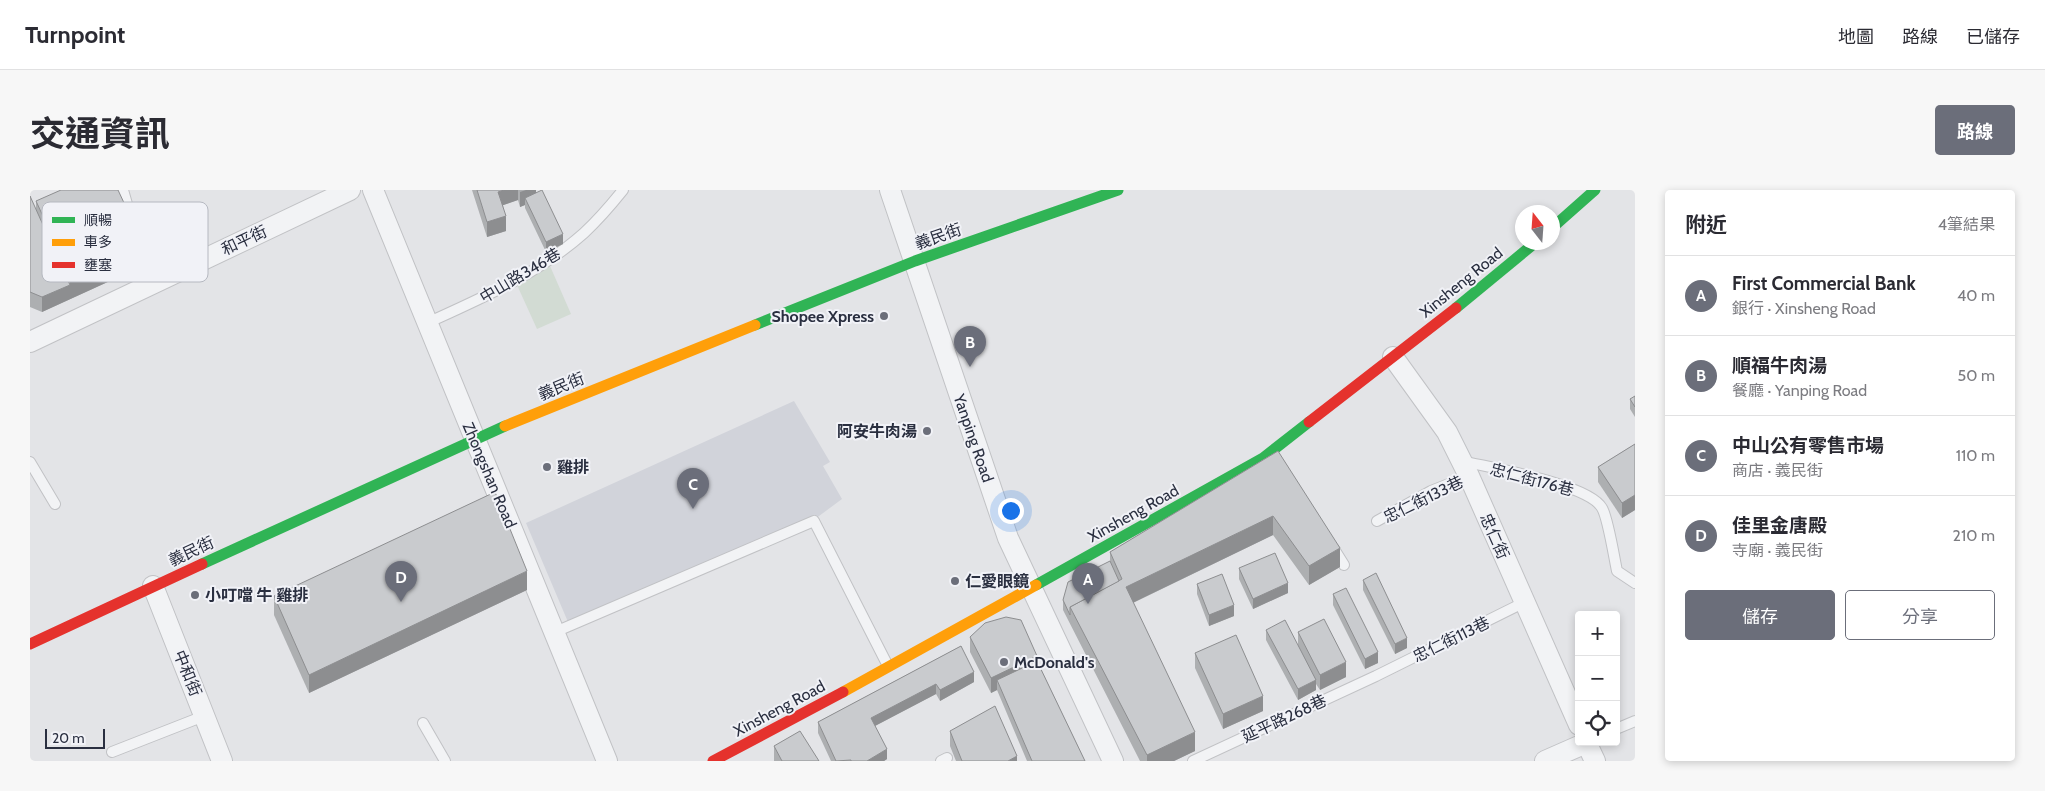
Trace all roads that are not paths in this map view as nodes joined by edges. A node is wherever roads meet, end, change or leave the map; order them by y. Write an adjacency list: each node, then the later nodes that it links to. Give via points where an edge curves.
1 (350, 190): 9 (street, 和平街)
2 (373, 190): 12 (street, Zhongshan Road)
3 (623, 190): 12 (lane, 中山路346巷, via 584,233 543,265 498,291)
4 (890, 190): 10 (street, Yanping Road)
5 (1118, 190): 10 (street, 義民街)
6 (1595, 190): 7 (street)
7 (1560, 221)
8 (1526, 250): 14 (street, Xinsheng Road)
9 (208, 257)
10 (915, 261): 15 (street, 義民街); 24 (street, Yanping Road, via 1008,538)
11 (155, 282): 13 (street, 和平街)
12 (427, 323): 15 (street, Zhongshan Road)
13 (30, 342)
14 (1392, 357): 17 (street, 忠仁街, via 1447,432); 24 (street, Xinsheng Road, via 1276,454 1263,458)
15 (474, 438): 23 (street, 義民街); 26 (street, Zhongshan Road)
16 (30, 462): 18 (lane)
17 (1465, 469): 19 (lane, 忠仁街133巷); 22 (lane, 忠仁街176巷, via 1567,486 1586,494 1602,507 1617,571); 25 (street, 忠仁街)
18 (55, 504)
19 (1377, 521)
20 (1329, 540): 21 (lane)
21 (1344, 565)
22 (1635, 583)
23 (153, 586): 27 (street, 義民街); 30 (street, 中和街)
24 (1033, 588): 28 (street, Xinsheng Road); 42 (street, Yanping Road)
25 (1525, 602): 29 (lane, 忠仁街113巷); 31 (street, 忠仁街)
26 (556, 632): 28 (lane, via 814,521); 40 (street, Zhongshan Road)
27 (30, 644)
28 (889, 668): 41 (street, Xinsheng Road)
29 (1376, 676): 43 (lane, 延平路268巷)
30 (204, 716): 37 (lane); 38 (street, 中和街)
31 (1575, 716)
32 (1635, 721): 34 (lane)
33 (423, 723): 39 (lane)
34 (1620, 727)
35 (1578, 746): 44 (street)
36 (1588, 746): 45 (street)
37 (112, 752)
38 (222, 761)
39 (445, 761)
40 (607, 761)
41 (713, 761)
42 (1113, 761)
43 (1192, 761)
44 (1545, 761)
45 (1594, 761)

